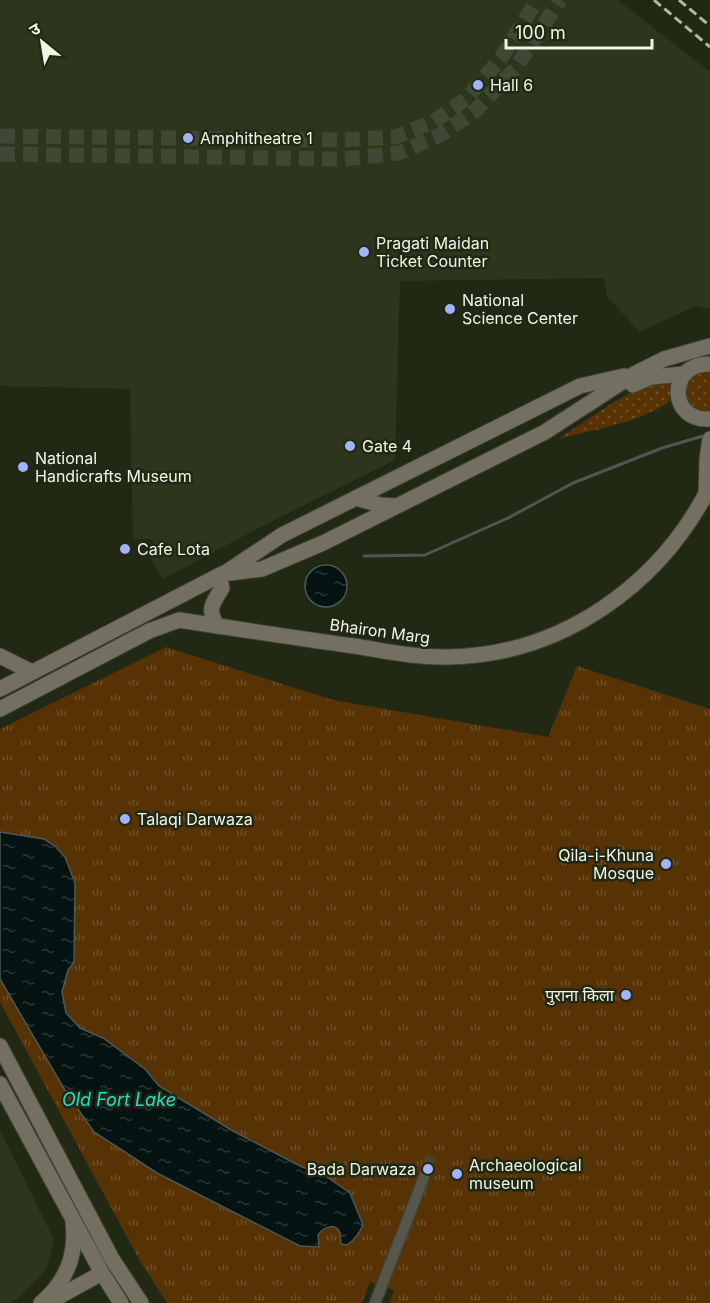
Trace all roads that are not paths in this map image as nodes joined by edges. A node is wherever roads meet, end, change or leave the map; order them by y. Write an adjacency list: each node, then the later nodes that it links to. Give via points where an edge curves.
1 (710, 346): 3 (main road, via 664,359)
2 (710, 364): 4 (main road, via 693,367)
3 (636, 373): 5 (main road); 9 (main road, via 580,386)
4 (684, 374): 5 (main road, via 651,377); 6 (main road, via 678,390 682,406 695,418)
5 (591, 402): 10 (main road, via 545,432)
6 (710, 419)
7 (710, 439): 8 (main road)
8 (708, 490): 14 (main road, Bhairon Marg, via 672,547 628,591 575,625 515,648 472,656 408,656)
9 (356, 498): 10 (main road); 11 (main road, via 282,535)
10 (397, 506): 11 (main road, via 262,569)
11 (220, 575): 12 (main road); 14 (main road, via 222,588 210,611)
12 (168, 603): 13 (main road, via 183,607); 16 (main road)
13 (179, 620): 14 (main road, Bhairon Marg); 20 (main road, Bhairon Marg, via 149,631)
14 (218, 626)
15 (0, 656): 16 (main road)
16 (32, 672): 17 (main road)
17 (16, 681): 18 (main road); 19 (main road)
18 (0, 683)
19 (0, 689)
20 (0, 709)
21 (0, 1046): 30 (main road, via 112,1258)
22 (0, 1084): 24 (main road)
23 (424, 1177): 31 (street)
24 (71, 1213): 25 (main road); 27 (main road, via 71,1261)
25 (104, 1277): 26 (main road); 29 (main road)
26 (88, 1286): 27 (main road); 28 (main road)
27 (44, 1303)
28 (66, 1303)
29 (121, 1303)
30 (141, 1303)
31 (375, 1303)

